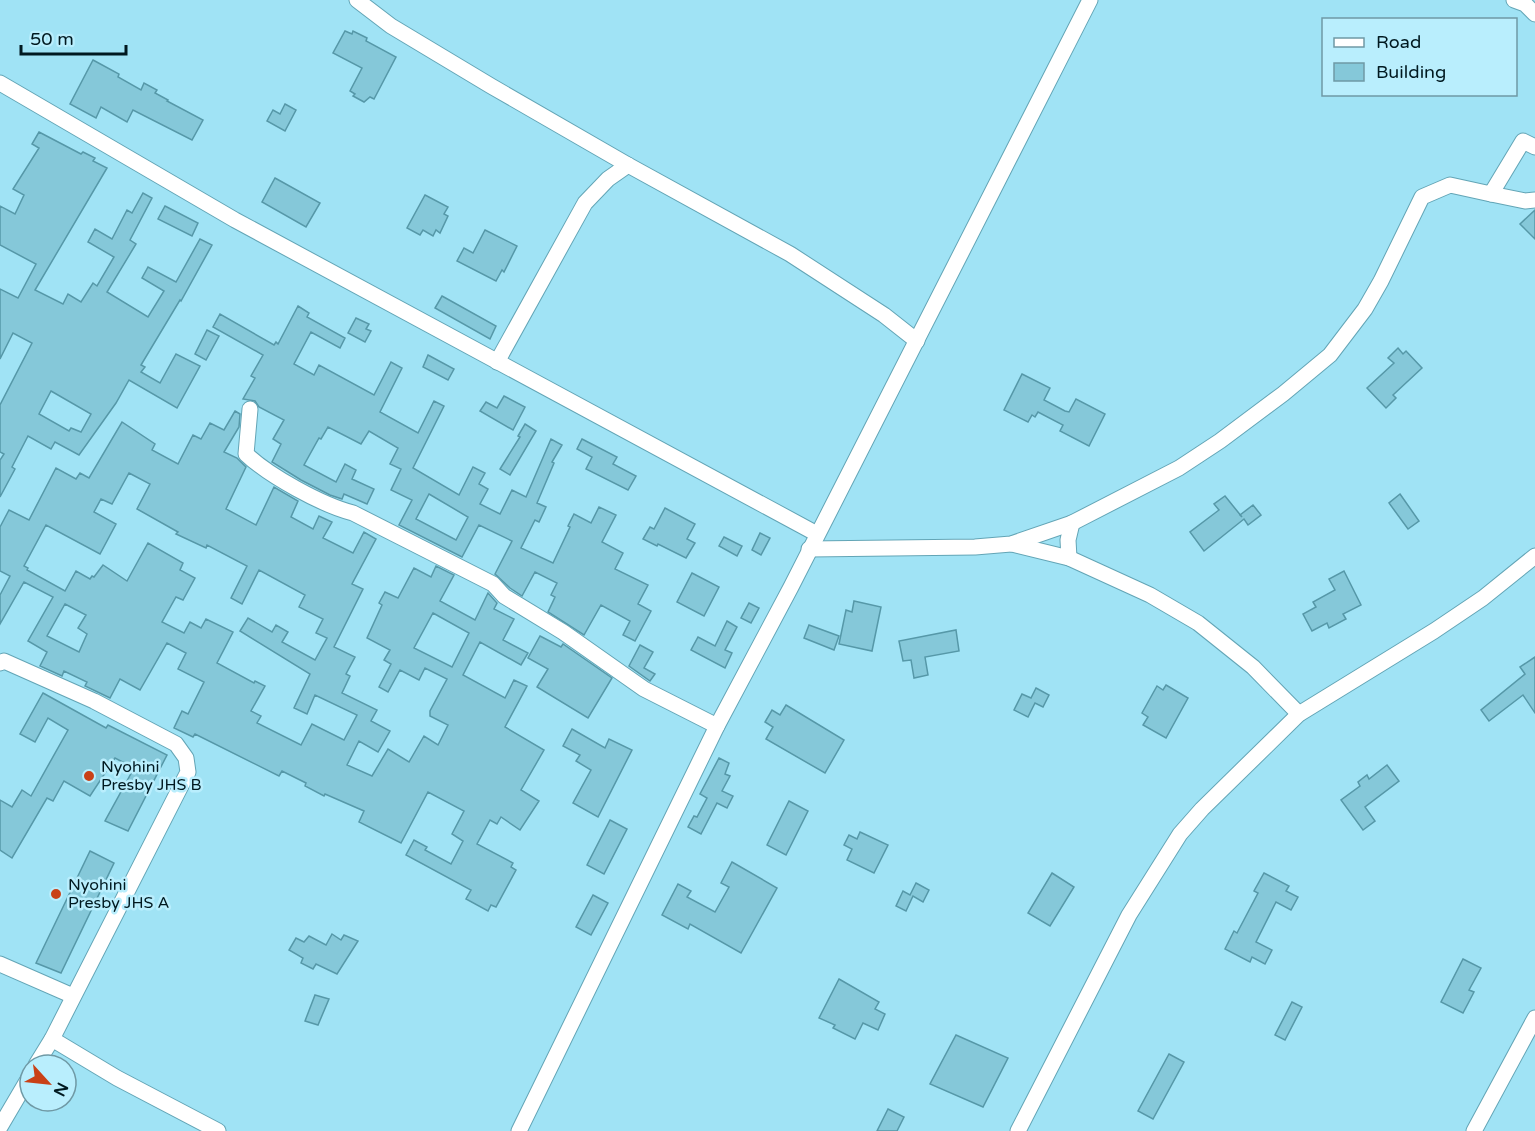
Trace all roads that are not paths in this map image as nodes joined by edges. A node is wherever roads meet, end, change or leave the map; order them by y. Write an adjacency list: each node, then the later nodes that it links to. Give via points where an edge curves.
1 (357, 0): 5 (street, via 391,26)
2 (1090, 0): 8 (street)
3 (0, 83): 9 (street, via 235,220)
4 (1535, 147): 6 (street, via 1523,141)
5 (628, 165): 8 (street, via 790,254 884,315); 9 (street, via 585,203)
6 (1491, 194): 7 (street); 11 (street, via 1450,185 1422,197 1382,281 1330,355 1220,441 1168,474)
7 (1535, 200)
8 (916, 341): 12 (street)
9 (497, 362): 12 (street)
10 (250, 409): 19 (street, via 246,454 258,465 333,508 353,513 493,584 504,597 563,632 644,689)
11 (1072, 523): 13 (street); 16 (street)
12 (817, 534): 14 (street)
13 (1011, 543): 14 (street); 16 (street)
14 (809, 549): 19 (street)
15 (1535, 556): 18 (street, via 1434,631)
16 (1069, 558): 18 (street, via 1150,596 1210,632 1260,673)
17 (0, 663): 21 (street, via 4,661 94,702 176,744 186,758 188,772)
18 (1299, 714): 29 (street, via 1180,834 1129,915)
19 (717, 726): 28 (street)
20 (0, 964): 21 (street)
21 (73, 996): 23 (street)
22 (1535, 1018): 30 (street)
23 (52, 1039): 24 (street); 27 (street)
24 (43, 1053)
25 (18, 1096): 26 (street)
26 (0, 1127)
27 (218, 1131)
28 (519, 1131)
29 (1018, 1131)
30 (1474, 1131)

